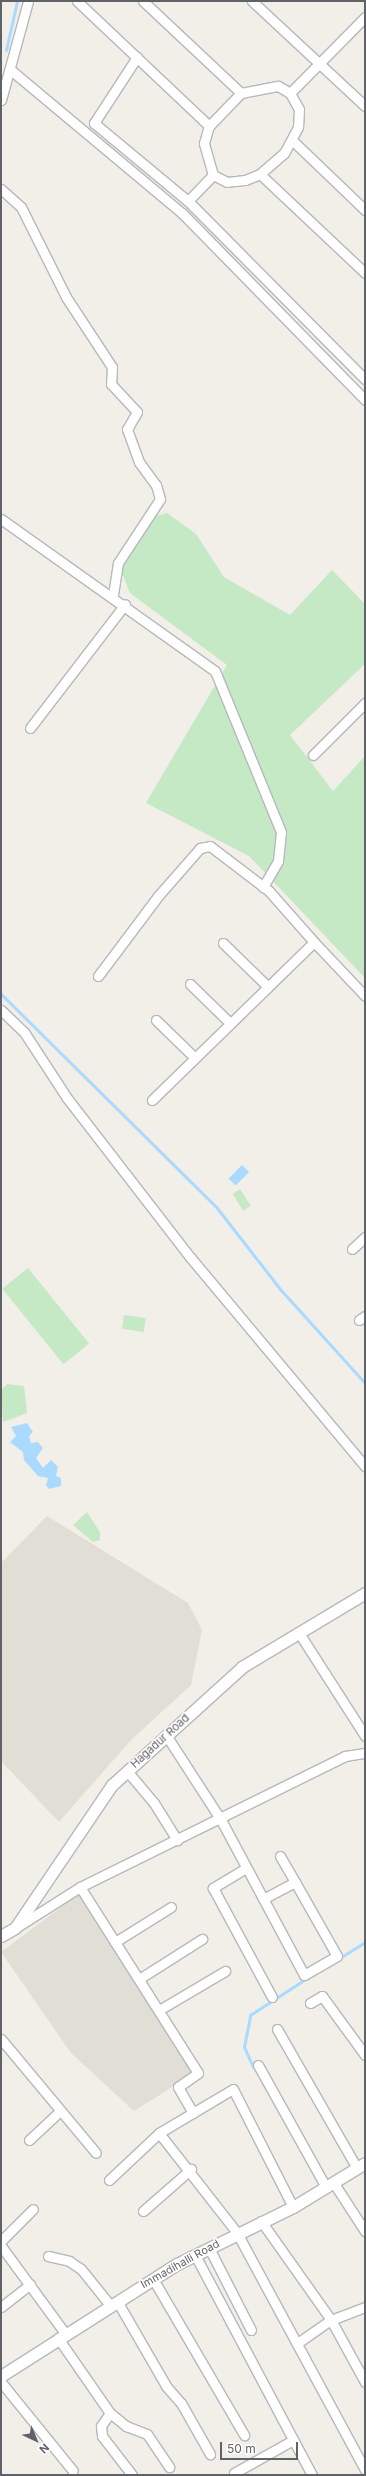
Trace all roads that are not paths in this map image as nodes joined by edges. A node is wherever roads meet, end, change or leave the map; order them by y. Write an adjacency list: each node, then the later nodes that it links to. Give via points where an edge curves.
1 (28, 1): 8 (street)
2 (77, 1): 6 (street)
3 (143, 1): 9 (street)
4 (252, 1): 7 (street)
5 (365, 17): 7 (street)
6 (137, 57): 13 (street); 18 (street, via 94,122)
7 (320, 64): 10 (street); 12 (street)
8 (12, 71): 11 (street); 22 (street, via 182,214)
9 (241, 93): 10 (street, via 278,86); 13 (street)
10 (290, 93): 14 (street, via 299,110)
11 (1, 100)
12 (365, 106)
13 (209, 126): 16 (street, via 204,143 205,157)
14 (292, 141): 15 (street); 19 (street)
15 (260, 174): 16 (street, via 227,182); 20 (street)
16 (213, 175): 18 (street)
17 (1, 188): 24 (street, via 20,206 66,297 112,367 110,384 136,412 126,429 139,462 156,485 160,499 118,563)
18 (188, 201): 21 (street)
19 (365, 210)
20 (365, 273)
21 (365, 378)
22 (365, 400)
23 (1, 519): 24 (street)
24 (113, 596): 25 (street)
25 (125, 604): 27 (street); 29 (street, via 215,671 223,686 281,832 278,861)
26 (365, 703): 28 (street)
27 (30, 728)
28 (312, 755)
29 (263, 887): 30 (street); 32 (street, via 210,846 200,848 158,896)
30 (314, 942): 34 (street); 35 (street)
31 (223, 943): 34 (street)
32 (98, 976)
33 (190, 984): 38 (street)
34 (266, 986): 38 (street)
35 (365, 996)
36 (1, 1010): 43 (street, via 24,1032 67,1098 190,1257)
37 (156, 1020): 39 (street)
38 (229, 1022): 39 (street)
39 (194, 1057): 40 (street)
40 (152, 1100)
41 (365, 1237): 42 (street)
42 (352, 1249)
43 (365, 1466)
44 (365, 1593): 45 (street, Hagadur Road)
45 (299, 1633): 46 (street, Hagadur Road, via 242,1667); 47 (street)
46 (166, 1736): 49 (street, Hagadur Road); 50 (street)
47 (365, 1736)
48 (365, 1753): 50 (street, via 345,1756)
49 (127, 1771): 51 (street, via 154,1803); 58 (street, Hagadur Road, via 112,1785)
50 (221, 1820): 51 (street); 53 (street)
51 (177, 1840): 55 (street)
52 (280, 1856): 54 (street)
53 (246, 1868): 56 (street); 64 (street, via 213,1888)
54 (295, 1882): 56 (street); 56 (street, via 337,1956 304,1975)
55 (80, 1887): 58 (street); 61 (street)
56 (263, 1899)
57 (171, 1907): 61 (street)
58 (15, 1928): 59 (street, Hagadur Road)
59 (1, 1936)
60 (202, 1939): 63 (street)
61 (115, 1942): 63 (street)
62 (225, 1971): 66 (street)
63 (139, 1979): 66 (street)
64 (272, 1997)
65 (310, 2003): 69 (street, via 322,1996)
66 (158, 2010): 72 (street, via 198,2073 178,2087)
67 (277, 2029): 76 (street)
68 (1, 2039): 71 (street)
69 (365, 2055)
70 (258, 2065): 79 (street)
71 (59, 2112): 74 (street); 75 (street)
72 (193, 2113): 73 (street); 80 (street, via 233,2089)
73 (159, 2133): 77 (street); 78 (street)
74 (30, 2140)
75 (96, 2153)
76 (361, 2165): 79 (street, Immadihalli Road)
77 (191, 2169): 82 (street); 85 (street)
78 (109, 2180)
79 (329, 2184): 80 (street, Immadihalli Road); 84 (street)
80 (294, 2207): 83 (street, Immadihalli Road)
81 (33, 2208): 86 (street)
82 (143, 2211)
83 (261, 2221): 85 (street, Immadihalli Road); 96 (street)
84 (365, 2231)
85 (237, 2233): 88 (street, Immadihalli Road); 99 (street)
86 (1, 2241)
87 (1, 2246): 92 (street)
88 (209, 2248): 89 (street, Immadihalli Road); 97 (street)
89 (195, 2255): 91 (street, Immadihalli Road); 105 (street, via 252,2367 256,2366)
90 (48, 2256): 93 (street, via 69,2261 81,2269)
91 (153, 2278): 93 (street, Immadihalli Road); 104 (street)
92 (30, 2284): 94 (street); 98 (street)
93 (114, 2303): 98 (street, Immadihalli Road); 106 (street, via 166,2386 181,2403)
94 (1, 2307)
95 (365, 2307): 96 (street)
96 (331, 2320): 99 (street); 102 (street)
97 (251, 2330)
98 (61, 2336): 100 (street, Immadihalli Road); 103 (street)
99 (299, 2342): 108 (street)
100 (1, 2376)
101 (1, 2382): 109 (street)
102 (365, 2382)
103 (110, 2413): 107 (street, via 126,2426 147,2434); 111 (street, via 101,2426 102,2436)
104 (244, 2435)
105 (292, 2440): 110 (street); 112 (street)
106 (210, 2454)
107 (169, 2467)
108 (365, 2470)
109 (73, 2471)
110 (234, 2473)
111 (132, 2475)
112 (312, 2475)

